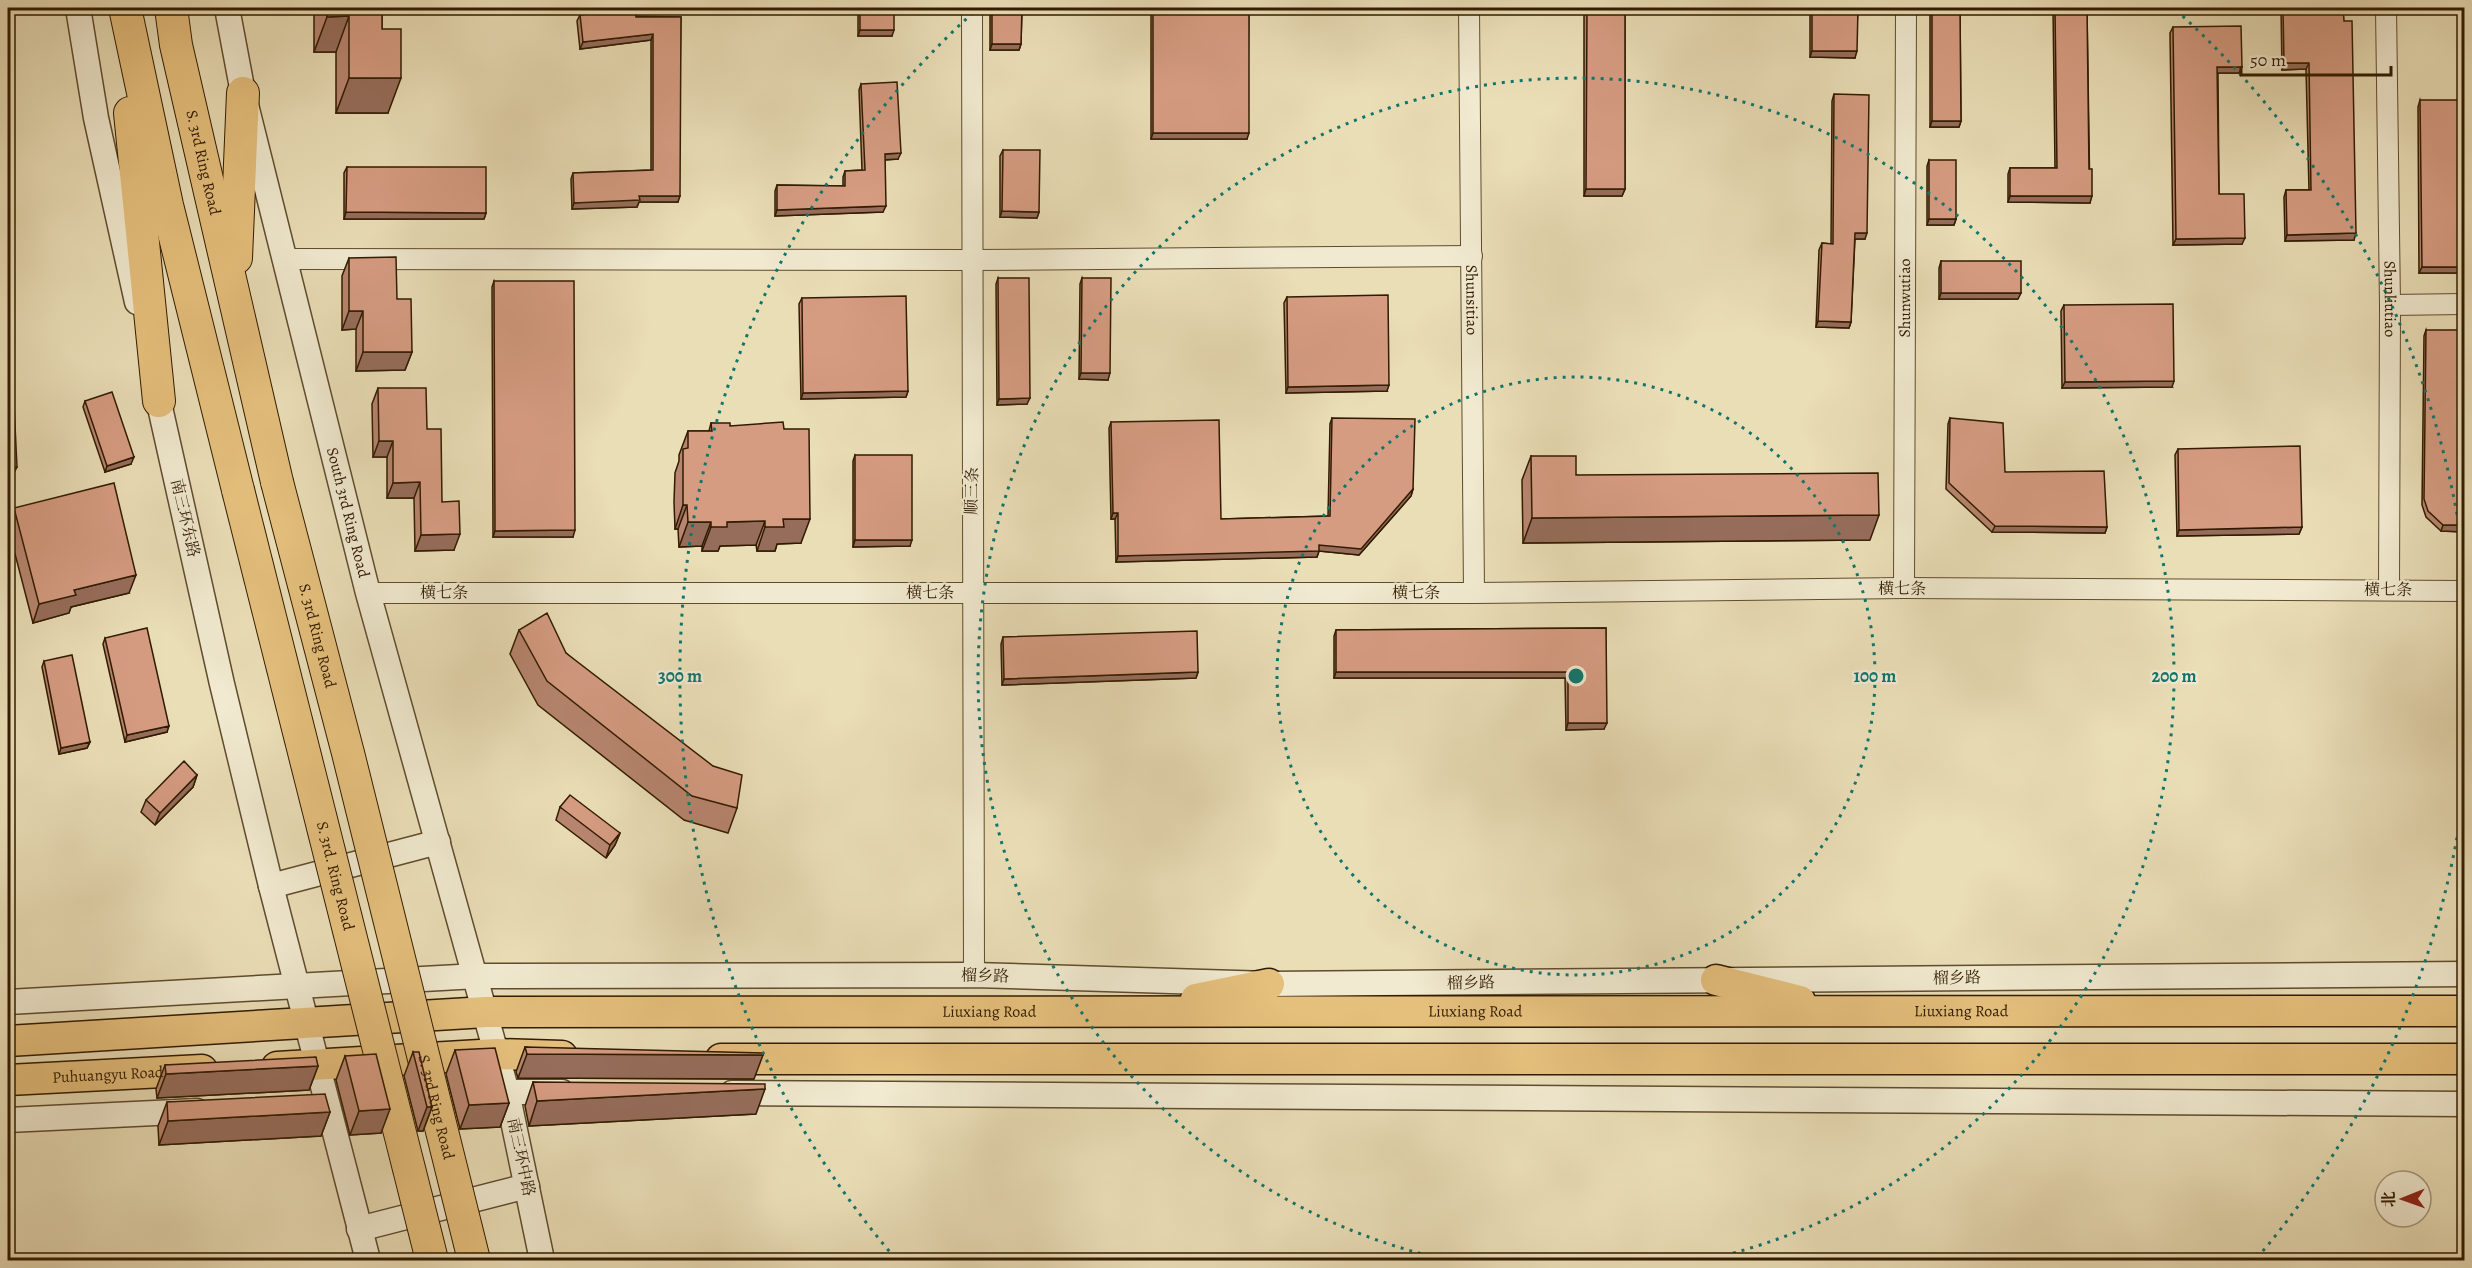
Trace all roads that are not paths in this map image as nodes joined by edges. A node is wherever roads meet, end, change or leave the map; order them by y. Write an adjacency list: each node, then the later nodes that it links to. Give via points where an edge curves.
1 (78, 8): 17 (street, 南三环东路, via 96,118)
2 (120, 8): 17 (highway)
3 (125, 8): 54 (highway, S. 3rd. Ring Road, bridge, via 167,205)
4 (171, 8): 14 (highway, S. 3rd Ring Road, via 176,45)
5 (228, 8): 10 (street, South 3rd Ring Road)
6 (972, 8): 13 (street, 顺三条)
7 (1469, 8): 11 (street, Shunsitiao)
8 (1906, 8): 18 (street, Shunwutiao)
9 (2385, 8): 16 (street, Shunliutiao)
10 (243, 93): 12 (street, South 3rd Ring Road); 14 (highway)
11 (1472, 255): 13 (street); 23 (street, Shunsitiao)
12 (284, 259): 13 (street); 21 (street, South 3rd Ring Road)
13 (974, 260): 22 (street, 顺三条)
14 (235, 298): 55 (highway, S. 3rd Ring Road, bridge, via 277,482)
15 (2464, 304): 16 (street)
16 (2391, 305): 19 (street, Shunliutiao)
17 (159, 401): 25 (street, 南三环东路)
18 (1904, 588): 19 (street, 横七条); 23 (street, 横七条)
19 (2389, 590): 20 (street, 横七条)
20 (2464, 591)
21 (368, 593): 22 (street, 横七条); 24 (street, South 3rd Ring Road)
22 (971, 593): 23 (street, 横七条); 27 (street, 顺三条)
23 (1474, 593)
24 (438, 842): 25 (street); 28 (street, South 3rd Ring Road)
25 (271, 886): 31 (street, 南三环东路)
26 (2464, 974): 29 (street, 榴乡路)
27 (974, 975): 28 (street, 榴乡路); 30 (street, 榴乡路)
28 (477, 976): 31 (street, 榴乡路); 34 (street, South 3rd Ring Road)
29 (1716, 980): 30 (street, 榴乡路); 36 (main road)
30 (1269, 984): 35 (main road)
31 (297, 987): 32 (street, 榴乡路); 37 (street, 南三环东路)
32 (8, 1002)
33 (2464, 1011): 36 (main road, Liuxiang Road)
34 (486, 1012): 35 (main road, Liuxiang Road); 37 (main road, Liuxiang Road); 39 (street, South 3rd Ring Road)
35 (1132, 1012): 36 (main road, Liuxiang Road)
36 (1847, 1013)
37 (307, 1024): 38 (main road); 43 (street, 南三环东路)
38 (8, 1041)
39 (497, 1054): 40 (main road); 43 (main road, Puhuangyu Road); 45 (street, 南三环中路)
40 (590, 1056)
41 (695, 1059): 42 (main road)
42 (2464, 1059)
43 (318, 1065): 44 (main road, Puhuangyu Road); 52 (street, via 317,1104)
44 (8, 1080)
45 (507, 1092): 46 (street); 51 (street, 南三环中路)
46 (591, 1092)
47 (710, 1093): 48 (street)
48 (2464, 1104)
49 (218, 1110): 50 (street)
50 (8, 1120)
51 (527, 1186): 52 (street); 56 (street, 南三环中路)
52 (359, 1229): 53 (street)
53 (368, 1260)
54 (432, 1260)
55 (474, 1260)
56 (542, 1260)

